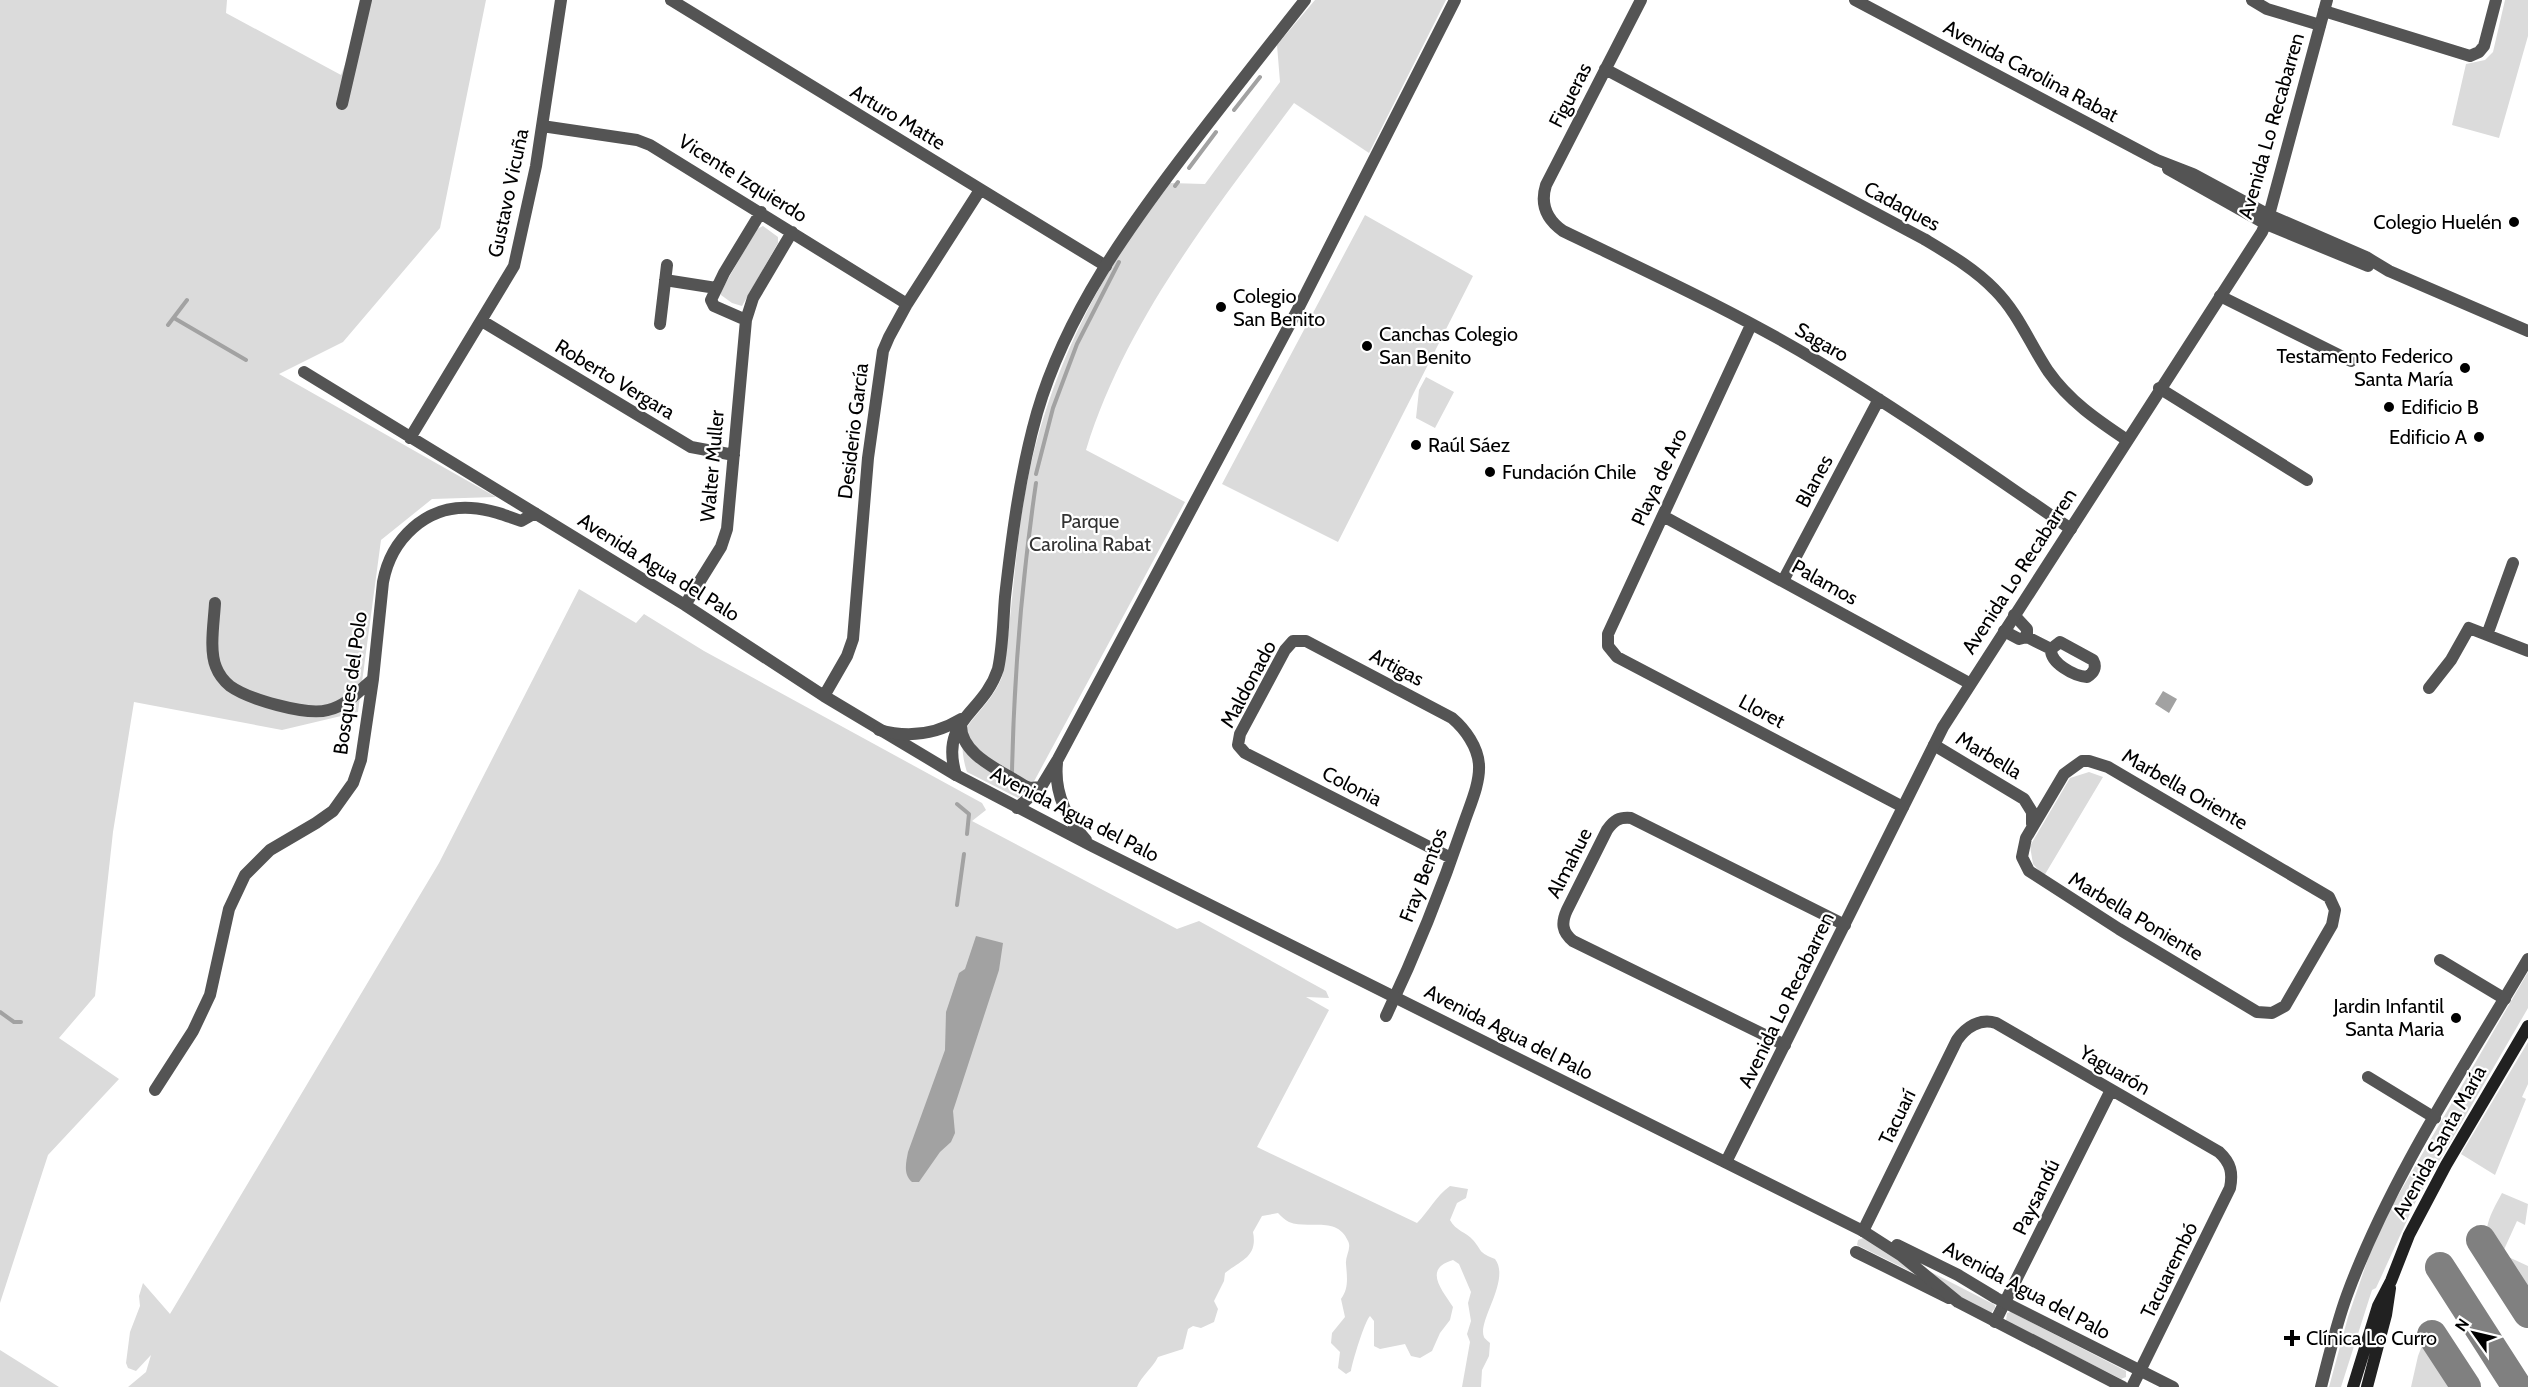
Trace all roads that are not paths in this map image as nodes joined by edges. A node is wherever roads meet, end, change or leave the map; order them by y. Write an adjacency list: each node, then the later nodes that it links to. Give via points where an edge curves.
1 (366, 0): 13 (street)
2 (561, 0): 14 (street, Gustavo Vicuña)
3 (670, 0): 15 (street, Arturo Matte)
4 (1305, 0): 21 (street, via 1162,184)
5 (1455, 0): 63 (street, via 1298,309)
6 (1641, 0): 12 (street, Figueras)
7 (1855, 0): 18 (street, Avenida Carolina Rabat, via 2157,160 2182,179)
8 (2252, 0): 11 (street, via 2267,9)
9 (2496, 0): 10 (street, via 2484,46 2470,56)
10 (2325, 6): 11 (street, Avenida Lo Recabarren)
11 (2320, 25): 18 (street, Avenida Lo Recabarren)
12 (1605, 69): 16 (street, Figueras, via 1546,185); 36 (street, Cadaques, via 1964,264 2012,310 2048,371 2072,399)
13 (342, 104)
14 (542, 126): 17 (street, Vicente Izquierdo, via 644,142); 27 (street, Gustavo Vicuña, via 517,257)
15 (980, 189): 21 (street, Arturo Matte); 25 (street, Desiderio García)
16 (1545, 210): 29 (street, Sagaro, via 1563,231)
17 (761, 212): 19 (street, Vicente Izquierdo); 23 (street)
18 (2267, 220): 24 (street, Avenida Lo Recabarren); 30 (street, Avenida Carolina Rabat, via 2362,264 2389,271)
19 (792, 232): 25 (street, Vicente Izquierdo); 26 (street, Walter Muller, via 753,298)
20 (667, 266): 22 (street)
21 (1106, 266): 58 (street, via 1060,350 1037,412 1019,494 998,669 990,689)
22 (665, 280): 23 (street); 28 (street)
23 (716, 288): 26 (street, via 711,300 714,306)
24 (2220, 296): 31 (street); 33 (street, Avenida Lo Recabarren)
25 (907, 304): 57 (street, Desiderio García, via 888,337 880,364 853,639)
26 (746, 320): 37 (street, Walter Muller)
27 (482, 321): 35 (street, Gustavo Vicuña); 37 (street, Roberto Vergara, via 691,447)
28 (660, 324)
29 (1751, 325): 34 (street, Sagaro); 40 (street, Playa de Aro)
30 (2528, 331)
31 (2351, 362)
32 (304, 372): 35 (street, Avenida Agua del Palo)
33 (2159, 388): 36 (street, Avenida Lo Recabarren); 38 (street)
34 (1879, 399): 41 (street, Sagaro); 43 (street, Blanes)
35 (410, 438): 39 (street, Avenida Agua del Palo)
36 (2127, 440): 41 (street, Avenida Lo Recabarren)
37 (734, 455): 45 (street, Walter Muller, via 724,538)
38 (2307, 480)
39 (535, 513): 45 (street, Avenida Agua del Palo); 54 (street, Bosques del Polo, via 521,521 483,509 453,509 430,516 410,530 395,548 385,570)
40 (1663, 516): 43 (street, Palamos); 51 (street, Playa de Aro, via 1608,634)
41 (2071, 529): 46 (street, Avenida Lo Recabarren)
42 (2513, 563): 48 (street)
43 (1783, 581): 55 (street, Palamos)
44 (215, 603): 54 (street, via 214,660 221,676 235,689 304,711 320,711 343,704)
45 (685, 605): 57 (street, Avenida Agua del Palo)
46 (2014, 615): 47 (street, Avenida Lo Recabarren); 49 (street, via 2027,629)
47 (2004, 631): 49 (street, via 2019,639); 55 (street, Avenida Lo Recabarren)
48 (2487, 635): 53 (street); 56 (street, via 2469,628)
49 (2027, 637): 52 (street)
50 (1293, 641): 60 (street, Artigas, via 1306,641 1445,714 1458,723); 61 (street, Maldonado, via 1240,734)
51 (1608, 646): 68 (street, Lloret, via 1617,657)
52 (2051, 649)
53 (2528, 651)
54 (373, 679): 85 (street, Bosques del Polo, via 361,760 353,783 333,811 270,850 245,875 229,909 210,995 193,1031)
55 (1969, 683): 62 (street, Avenida Lo Recabarren)
56 (2430, 688)
57 (824, 696): 59 (street, Avenida Agua del Palo)
58 (963, 720): 59 (street, via 923,734); 64 (street, via 951,743); 66 (street, via 963,740 973,752 1025,786)
59 (879, 730): 64 (street, Avenida Agua del Palo)
60 (1473, 744): 73 (street, Fray Bentos, via 1479,775)
61 (1238, 745): 73 (street, Colonia, via 1245,753)
62 (1934, 745): 67 (street, Marbella); 68 (street, Avenida Lo Recabarren)
63 (1058, 759): 66 (street); 72 (street, via 1062,801 1075,827)
64 (956, 775): 69 (street, Avenida Agua del Palo)
65 (2056, 786): 67 (street, Marbella, via 2042,797); 70 (street, Marbella Oriente); 79 (street, Marbella Oriente, via 2073,766 2099,763 2320,891 2334,904 2335,916)
66 (1041, 787): 69 (street)
67 (2024, 799): 71 (street, Marbella, via 2032,812)
68 (1904, 807): 74 (street, Avenida Lo Recabarren)
69 (1017, 808): 72 (street, Avenida Agua del Palo)
70 (2043, 808): 71 (street, Marbella Poniente)
71 (2031, 828): 79 (street, Marbella Poniente, via 2022,857 2034,877 2257,1012 2272,1013)
72 (1092, 846): 77 (street, Avenida Agua del Palo)
73 (1451, 858): 77 (street, Fray Bentos)
74 (1845, 925): 83 (street, Avenida Lo Recabarren); 83 (street, Almahue, via 1631,818 1624,817 1607,830 1563,920 1563,928 1573,941)
75 (2528, 959): 78 (street)
76 (2440, 960): 78 (street)
77 (1395, 997): 80 (street, Fray Bentos); 88 (street, Avenida Agua del Palo)
78 (2505, 999): 87 (street)
79 (2285, 1006)
80 (1386, 1016)
81 (1973, 1026): 86 (street, Yaguarón, via 1986,1021 1996,1023); 90 (street, Tacuarí, via 1957,1040)
82 (2528, 1026): 92 (main road, Avenida Santa María, via 2432,1191)
83 (1785, 1045): 88 (street, Avenida Lo Recabarren)
84 (2368, 1077): 87 (street)
85 (154, 1090)
86 (2111, 1090): 89 (street, Yaguarón, via 2219,1152); 94 (street, Paysandú)
87 (2435, 1118): 100 (street, via 2360,1263 2346,1297)
88 (1726, 1162): 90 (street, Avenida Agua del Palo)
89 (2230, 1167): 96 (street, Tacuarembó, via 2232,1176 2226,1198)
90 (1863, 1231): 93 (street, Avenida Agua del Palo, via 1902,1256); 94 (street, Avenida Agua del Palo, via 1948,1270)
91 (1856, 1252): 93 (street, Avenida Agua del Palo)
92 (2391, 1281): 101 (main road, Avenida Santa María, via 2372,1323); 102 (main road, Avenida Santa María)
93 (1958, 1302): 95 (street, Avenida Agua del Palo)
94 (2005, 1302): 95 (street, Paysandú); 96 (street, Avenida Agua del Palo)
95 (1995, 1322): 98 (street, Avenida Agua del Palo)
96 (2140, 1371): 97 (street, Avenida Agua del Palo); 99 (street, Tacuarembó)
97 (2167, 1386)
98 (2123, 1387)
99 (2132, 1387)
100 (2321, 1387)
101 (2354, 1387)
102 (2367, 1387)

